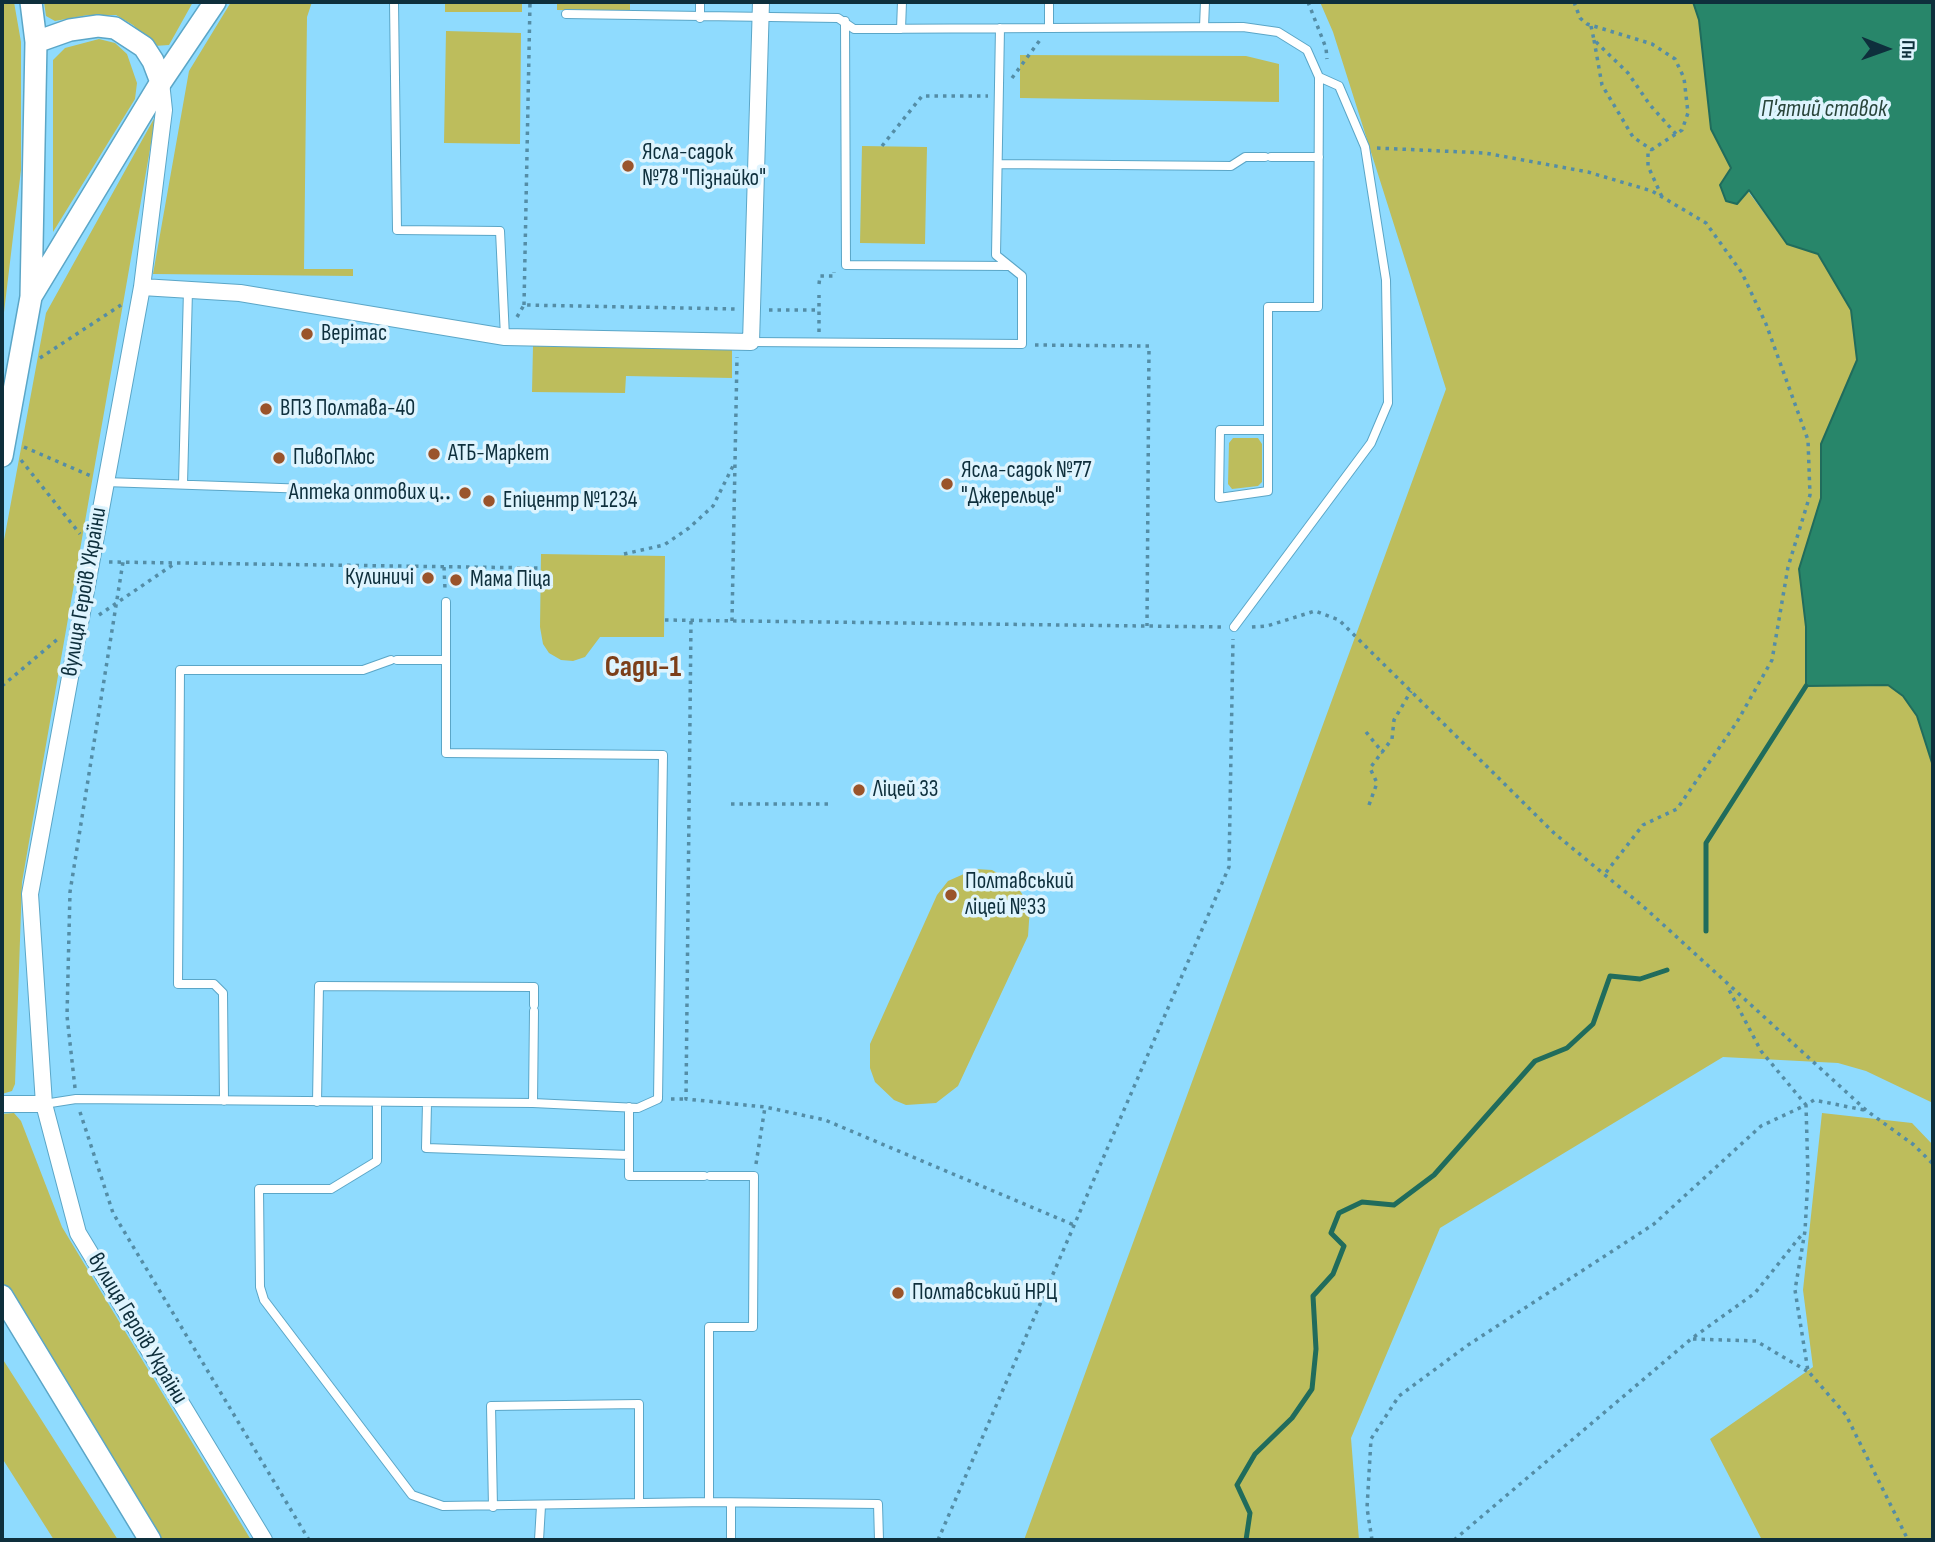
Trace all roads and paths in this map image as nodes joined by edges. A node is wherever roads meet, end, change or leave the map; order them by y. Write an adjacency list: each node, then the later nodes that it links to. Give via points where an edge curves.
1 (32, 2): 21 (main road)
2 (215, 2): 23 (main road)
3 (394, 2): 43 (lane, via 397,230 500,231)
4 (530, 2): 40 (path)
5 (701, 2): 13 (lane)
6 (902, 2): 19 (lane)
7 (1049, 2): 18 (lane)
8 (1205, 2): 16 (lane)
9 (1308, 2): 22 (path, via 1326,48 1327,64)
10 (1574, 2): 15 (path, via 1580,18)
11 (761, 10): 13 (lane); 14 (lane); 41 (street)
12 (566, 14): 13 (lane)
13 (700, 18)
14 (845, 21): 19 (lane, via 854,29); 32 (lane, via 846,265)
15 (1591, 26): 20 (path); 25 (path, via 1652,44 1675,59 1684,78 1688,113)
16 (1204, 27): 18 (lane); 22 (lane, via 1278,32 1307,50)
17 (1000, 28): 18 (lane); 19 (lane); 24 (lane)
18 (1049, 28): 24 (path)
19 (901, 29)
20 (1594, 40): 25 (path, via 1628,73); 28 (path, via 1602,85 1633,137)
21 (36, 42): 23 (main road, via 69,30 115,28 144,47); 38 (main road)
22 (1319, 77): 27 (lane, via 1339,86); 29 (lane)
23 (161, 82): 35 (street, вулиця Героїв України, via 164,110); 38 (main road)
24 (999, 96): 26 (path, via 922,96); 30 (lane)
25 (1676, 134): 28 (path)
26 (882, 146)
27 (1365, 147): 31 (path, via 1485,153 1588,172); 67 (lane, via 1386,280 1388,403 1371,443)
28 (1652, 150): 31 (path, via 1648,166)
29 (1319, 157): 30 (lane, via 1245,157 1231,166); 48 (lane, via 1318,307 1268,307)
30 (998, 164): 32 (lane, via 996,255)
31 (1662, 197): 77 (path, via 1706,223 1742,273 1766,324 1808,440 1810,495 1788,568 1772,660 1737,722 1677,809 1643,825)
32 (1010, 266): 46 (lane, via 1022,276)
33 (834, 267): 34 (path, via 834,276 820,276)
34 (819, 284)
35 (142, 287): 36 (street); 51 (street, вулиця Героїв України)
36 (188, 290): 43 (street, via 240,293); 52 (lane)
37 (820, 295): 42 (path)
38 (31, 297): 49 (main road)
39 (123, 304): 47 (path, via 40,357)
40 (524, 305): 41 (path); 43 (path)
41 (752, 310): 42 (path); 44 (street)
42 (819, 310): 45 (path)
43 (505, 337): 44 (street)
44 (744, 342): 45 (lane); 50 (path)
45 (819, 342): 46 (lane)
46 (1022, 344): 66 (path, via 1149,346)
47 (37, 370)
48 (1268, 430): 48 (lane, via 1220,430 1219,498 1268,491)
49 (12, 441): 51 (path); 54 (path)
50 (735, 464): 55 (path, via 713,506 689,528 664,545); 65 (path)
51 (105, 482): 52 (lane); 54 (street, вулиця Героїв України)
52 (183, 484): 53 (lane)
53 (368, 491)
54 (93, 550): 56 (path, via 102,562); 86 (street, вулиця Героїв України, via 30,894)
55 (624, 554)
56 (123, 562): 57 (path); 61 (path)
57 (176, 563): 58 (path); 61 (path)
58 (444, 567): 59 (path); 60 (path)
59 (540, 568)
60 (446, 603): 69 (lane)
61 (116, 604): 62 (path); 79 (path, via 70,892 66,1016)
62 (98, 616)
63 (665, 620): 64 (path)
64 (691, 621): 65 (path); 89 (path, via 686,1099)
65 (732, 621): 66 (path)
66 (1147, 626): 67 (path)
67 (1234, 627): 71 (path, via 1267,626 1315,611 1339,620); 94 (path, via 1229,867)
68 (65, 634): 70 (path)
69 (446, 660): 80 (lane, via 394,660 363,670 180,670 178,984 214,984 223,993); 88 (lane, via 446,752 663,755 658,1099 646,1106)
70 (2, 686)
71 (1411, 691): 73 (path); 77 (path)
72 (1366, 732): 73 (path)
73 (1383, 752): 76 (path, via 1370,768 1377,783)
74 (731, 804): 75 (path)
75 (833, 804)
76 (1369, 805)
77 (1604, 875): 78 (path)
78 (1725, 981): 87 (path, via 1761,1051); 90 (path)
79 (76, 1099): 80 (lane); 86 (lane); 106 (path, via 113,1213)
80 (224, 1101): 81 (lane)
81 (317, 1102): 82 (lane); 84 (lane, via 319,986 534,987)
82 (377, 1103): 83 (lane); 103 (lane, via 377,1161 331,1189 259,1189 260,1287 264,1300 412,1495 443,1506)
83 (427, 1103): 84 (lane); 91 (lane, via 426,1148)
84 (533, 1103): 88 (lane)
85 (2, 1104): 86 (street)
86 (44, 1104): 105 (street, вулиця Героїв України, via 78,1233)
87 (1806, 1105): 90 (path, via 1814,1100); 95 (path); 111 (path, via 1761,1126 1654,1224 1468,1345 1399,1396 1371,1439 1367,1508)
88 (629, 1107): 91 (lane)
89 (765, 1107): 93 (path); 94 (path, via 825,1120)
90 (1867, 1111): 92 (path)
91 (629, 1155): 93 (lane, via 629,1176)
92 (1933, 1164)
93 (754, 1176): 99 (lane, via 753,1327 709,1327)
94 (1074, 1225): 110 (path)
95 (1805, 1231): 97 (path, via 1755,1293); 98 (path, via 1795,1290)
96 (2, 1296): 104 (main road)
97 (1691, 1339): 98 (path, via 1756,1341); 112 (path)
98 (1808, 1371): 113 (path, via 1846,1415)
99 (709, 1502): 100 (lane); 101 (lane)
100 (639, 1503): 102 (lane); 103 (lane, via 639,1404 491,1406)
101 (731, 1503): 108 (lane); 109 (lane, via 878,1504)
102 (541, 1506): 103 (lane); 107 (lane)
103 (493, 1507)
104 (150, 1540)
105 (264, 1540)
106 (309, 1540)
107 (539, 1540)
108 (731, 1540)
109 (879, 1540)
110 (938, 1540)
111 (1373, 1540)
112 (1454, 1540)
113 (1908, 1540)

